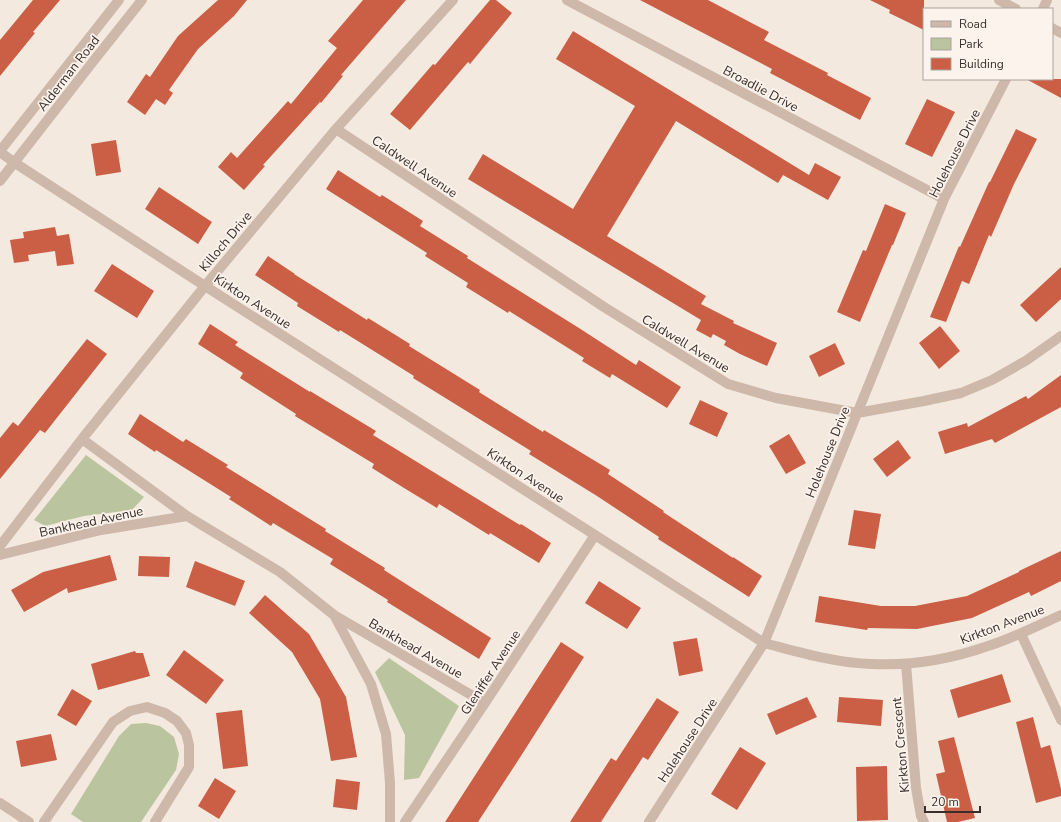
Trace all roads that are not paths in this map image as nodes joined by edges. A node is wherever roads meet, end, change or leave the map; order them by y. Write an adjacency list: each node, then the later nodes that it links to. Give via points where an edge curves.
1 (119, 0): 9 (street, Alderman Road)
2 (142, 0): 10 (street, Alderman Road)
3 (453, 0): 8 (street, Killoch Drive)
4 (567, 0): 12 (street, Broadlie Drive)
5 (999, 0): 6 (street)
6 (1014, 8)
7 (1005, 80): 12 (street, Holehouse Drive)
8 (336, 129): 13 (street, Killoch Drive); 15 (street, Caldwell Avenue, via 604,307 728,384 776,398)
9 (0, 151): 10 (street, Alderman Road)
10 (15, 163): 11 (street, Alderman Road); 13 (street, Kirkton Avenue)
11 (0, 181)
12 (944, 199): 15 (street, Holehouse Drive)
13 (205, 286): 16 (street, Killoch Drive); 18 (street, Kirkton Avenue)
14 (1061, 336): 15 (street, Caldwell Avenue, via 999,376 961,393)
15 (857, 413): 24 (street, Holehouse Drive)
16 (82, 439): 17 (street, Bankhead Avenue); 19 (street, Killoch Drive)
17 (187, 516): 20 (street, Bankhead Avenue, via 101,530); 21 (street, Bankhead Avenue, via 280,572)
18 (595, 535): 24 (street, Kirkton Avenue); 26 (street, Gleniffer Avenue)
19 (0, 546)
20 (0, 555)
21 (334, 615): 26 (street, Bankhead Avenue); 32 (street, Bankhead Avenue, via 371,684 386,734)
22 (1061, 615): 23 (street, Kirkton Avenue)
23 (1021, 634): 25 (street, Kirkton Avenue, via 952,657); 27 (street)
24 (764, 643): 25 (street, Kirkton Avenue, via 830,659 870,664); 34 (street, Holehouse Drive)
25 (906, 664): 35 (street, Kirkton Crescent, via 916,788)
26 (486, 703): 33 (street, Gleniffer Avenue)
27 (1061, 720)
28 (0, 803): 29 (street)
29 (29, 822)
30 (44, 822): 31 (street, via 113,722 130,711 147,707 165,713 177,721 186,734 189,745 189,767)
31 (155, 822)
32 (390, 822)
33 (405, 822)
34 (649, 822)
35 (924, 822)

